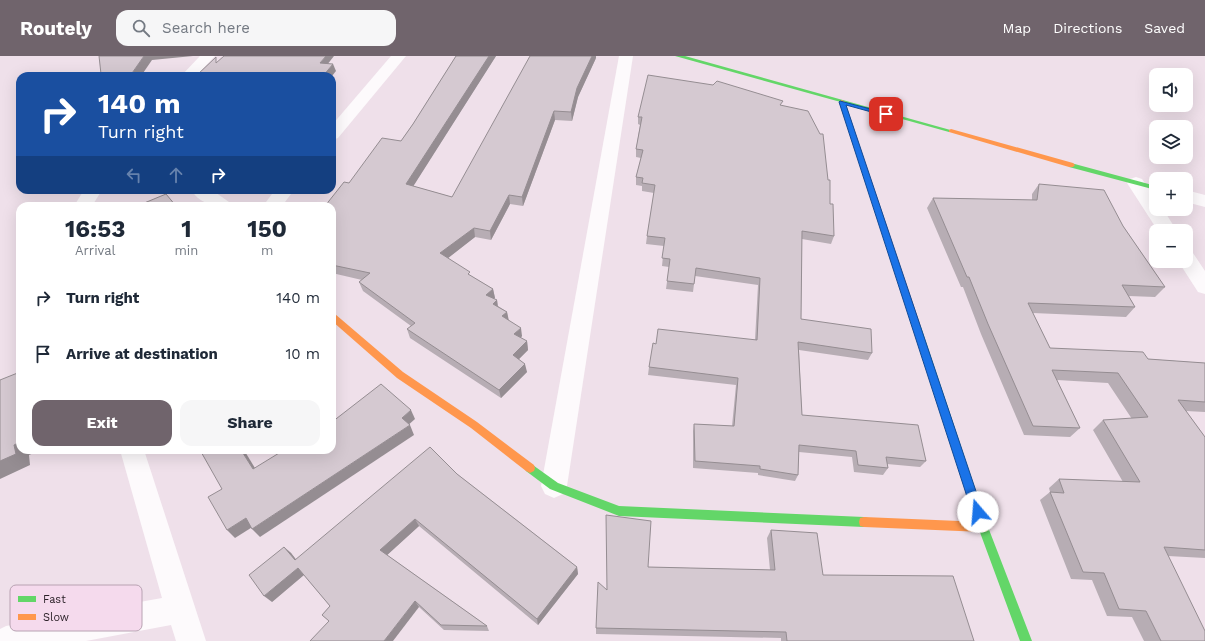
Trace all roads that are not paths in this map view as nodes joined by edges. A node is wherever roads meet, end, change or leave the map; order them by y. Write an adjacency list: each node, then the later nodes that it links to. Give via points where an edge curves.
1 (208, 56): 5 (street)
2 (399, 56): 7 (street)
3 (626, 56): 21 (street)
4 (678, 56): 6 (street)
5 (192, 72)
6 (842, 102): 8 (street); 22 (street)
7 (336, 130)
8 (1136, 183): 9 (street); 16 (street)
9 (1149, 186)
10 (206, 194): 14 (street)
11 (282, 194): 15 (street)
12 (1193, 198): 13 (street)
13 (1205, 201)
14 (217, 202)
15 (275, 202)
16 (1163, 224)
17 (1193, 268): 18 (street)
18 (1205, 287)
19 (336, 319): 21 (street, via 400,375 474,425)
20 (133, 454): 23 (street)
21 (554, 486): 22 (street, via 619,511)
22 (983, 527): 28 (street)
23 (180, 609): 24 (street); 27 (street)
24 (142, 616)
25 (60, 631): 26 (street)
26 (6, 641)
27 (191, 641)
28 (1026, 641)

